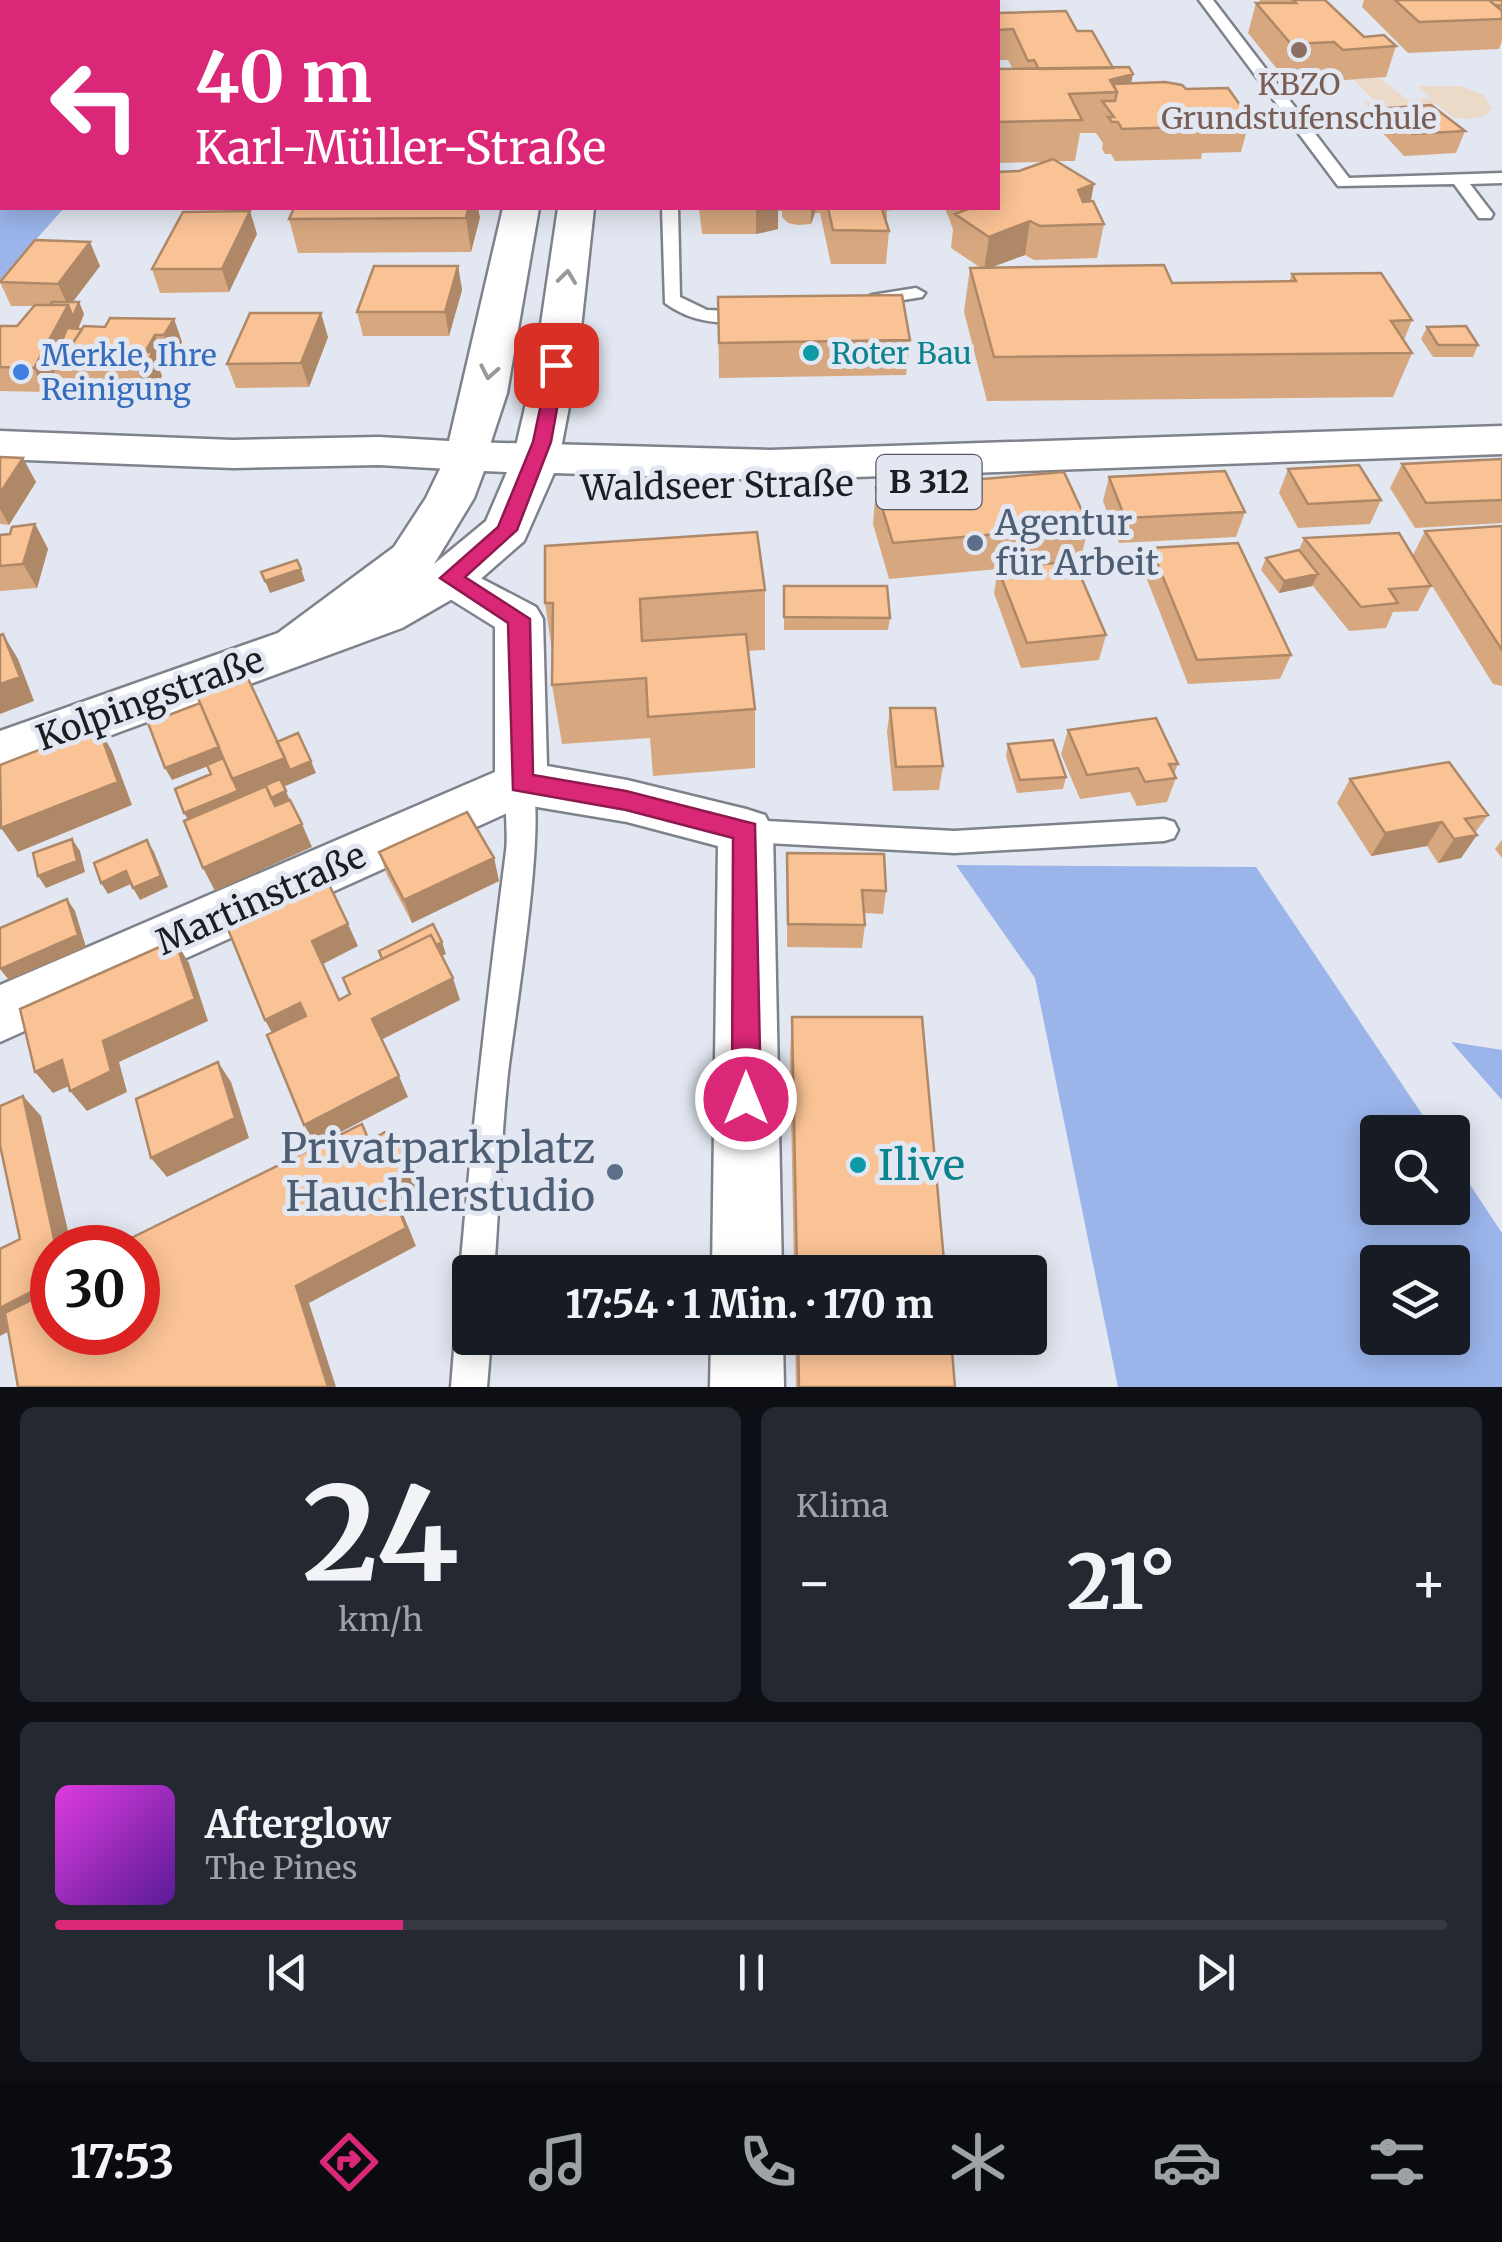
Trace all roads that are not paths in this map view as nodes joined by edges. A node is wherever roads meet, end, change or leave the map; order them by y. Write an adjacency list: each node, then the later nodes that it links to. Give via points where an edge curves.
1 (1206, 0): 3 (lane, via 1344,183)
2 (1502, 178): 3 (lane)
3 (1459, 180): 7 (lane)
4 (521, 210): 14 (main road, Kolpingstraße, one-way to 14, via 485,393)
5 (576, 210): 15 (main road, Kolpingstraße, one-way to 5, via 554,381)
6 (670, 210): 10 (lane, via 671,299 703,318)
7 (1484, 214)
8 (916, 294): 9 (lane)
9 (849, 305)
10 (775, 315)
11 (1502, 440): 15 (main road, Waldseer Straße / B 312)
12 (0, 445): 14 (main road, Waldseer Straße, via 234,454 373,478)
13 (1502, 455): 15 (main road, Waldseer Straße / B 312, via 770,488)
14 (461, 470): 15 (main road, Waldseer Straße / B 312); 17 (main road, Kolpingstraße, via 412,558)
15 (530, 472): 16 (main road, Kolpingstraße, via 507,530)
16 (450, 578): 17 (main road, Kolpingstraße, via 384,614); 19 (street, via 519,619)
17 (299, 643): 18 (main road, Kolpingstraße)
18 (0, 754)
19 (522, 783): 21 (street); 22 (street, Martinstraße); 23 (lane, via 524,830 492,1076)
20 (1164, 830): 21 (lane, via 954,842)
21 (746, 831): 24 (street)
22 (0, 1014)
23 (479, 1255)
24 (747, 1255)
25 (471, 1355): 27 (lane)
26 (747, 1355): 28 (street)
27 (469, 1387)
28 (747, 1387)

